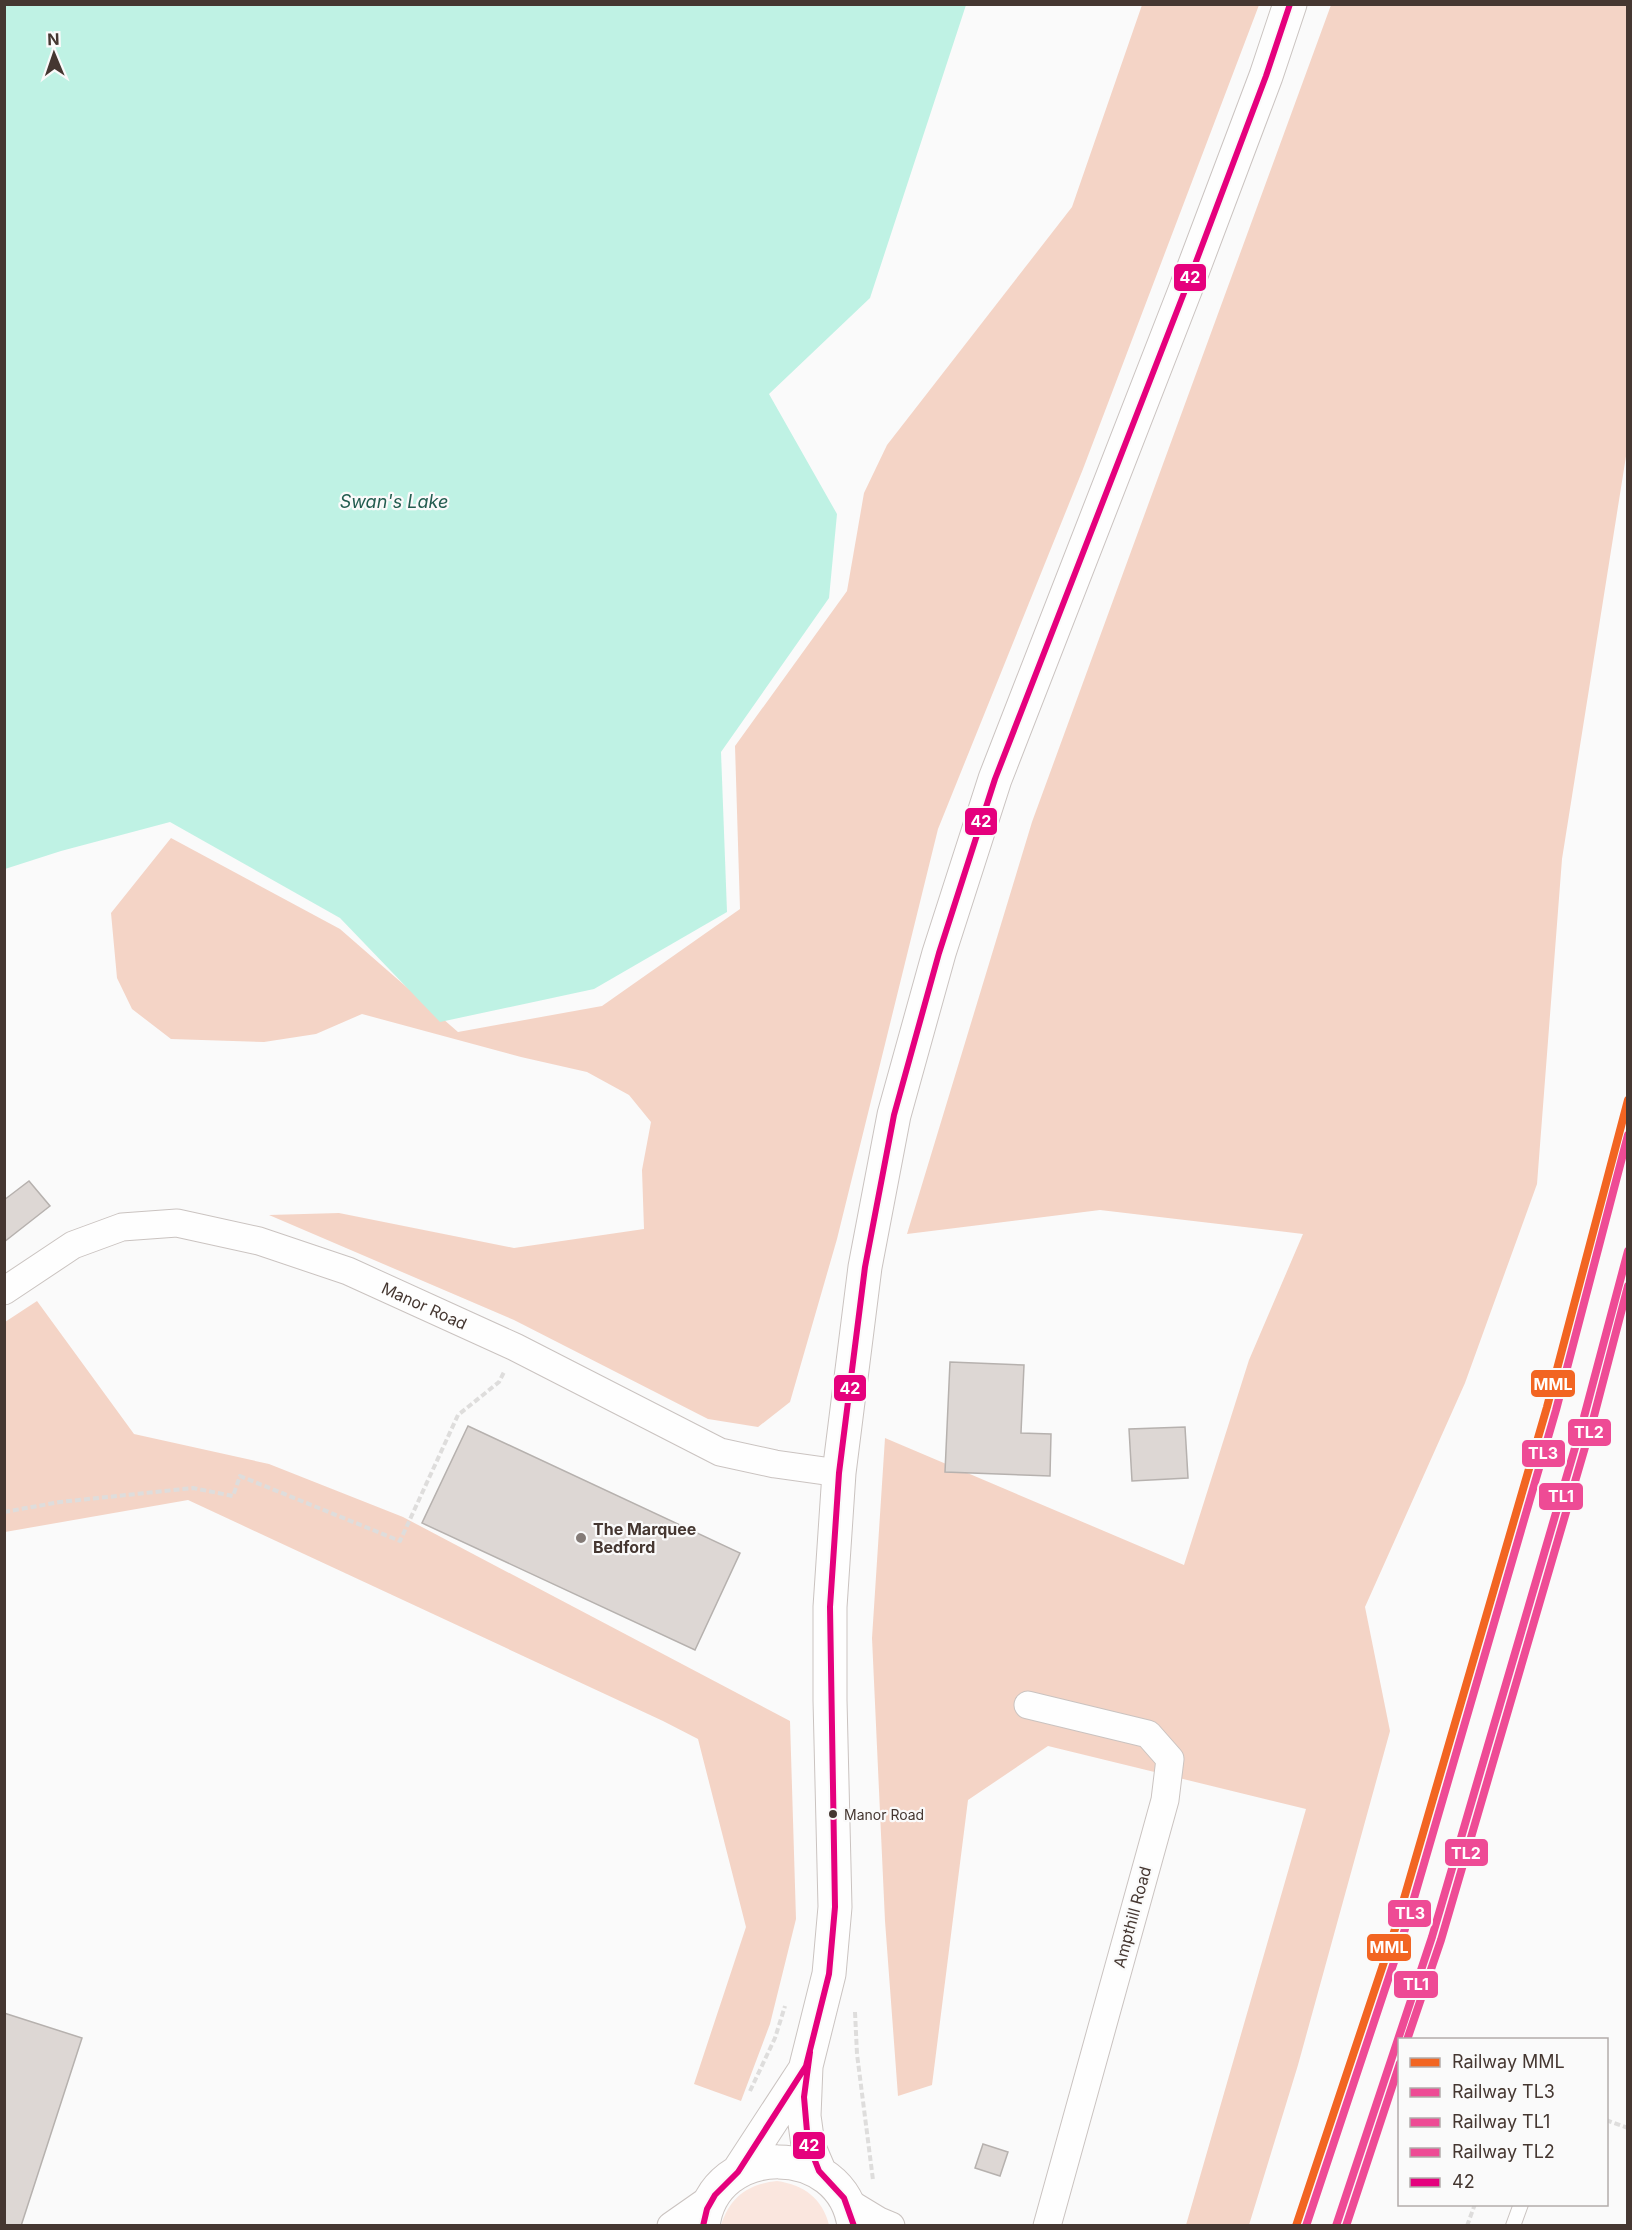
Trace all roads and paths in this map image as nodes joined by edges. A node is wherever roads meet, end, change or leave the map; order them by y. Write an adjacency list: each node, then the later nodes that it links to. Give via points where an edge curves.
1 (1290, 4): 4 (main road, via 1191,275 995,779 939,953 894,1115 865,1267)
2 (4, 1291): 4 (street, Manor Road, via 73,1245 123,1227 177,1223 259,1241 348,1271 515,1347 720,1452)
3 (499, 1382): 5 (path, via 458,1415 400,1541 240,1476 233,1496 194,1488)
4 (839, 1473): 8 (main road, via 830,1606 835,1907 829,1974)
5 (4, 1512)
6 (1028, 1705): 20 (street, Ampthill Road, via 1148,1734 1170,1760 1165,1800)
7 (787, 1999): 9 (path, via 775,2038)
8 (806, 2066): 12 (main road); 13 (main road, via 804,2116 808,2145)
9 (747, 2095)
10 (1608, 2121): 11 (path)
11 (1628, 2128)
12 (738, 2172): 13 (main road, via 758,2163 779,2160); 16 (main road, via 723,2184)
13 (820, 2173): 17 (main road, via 835,2185)
14 (1475, 2206): 21 (path)
15 (1521, 2206): 22 (lane)
16 (707, 2212): 18 (street)
17 (850, 2213): 19 (street)
18 (671, 2226)
19 (891, 2226)
20 (1047, 2226)
21 (1467, 2226)
22 (1513, 2226)

